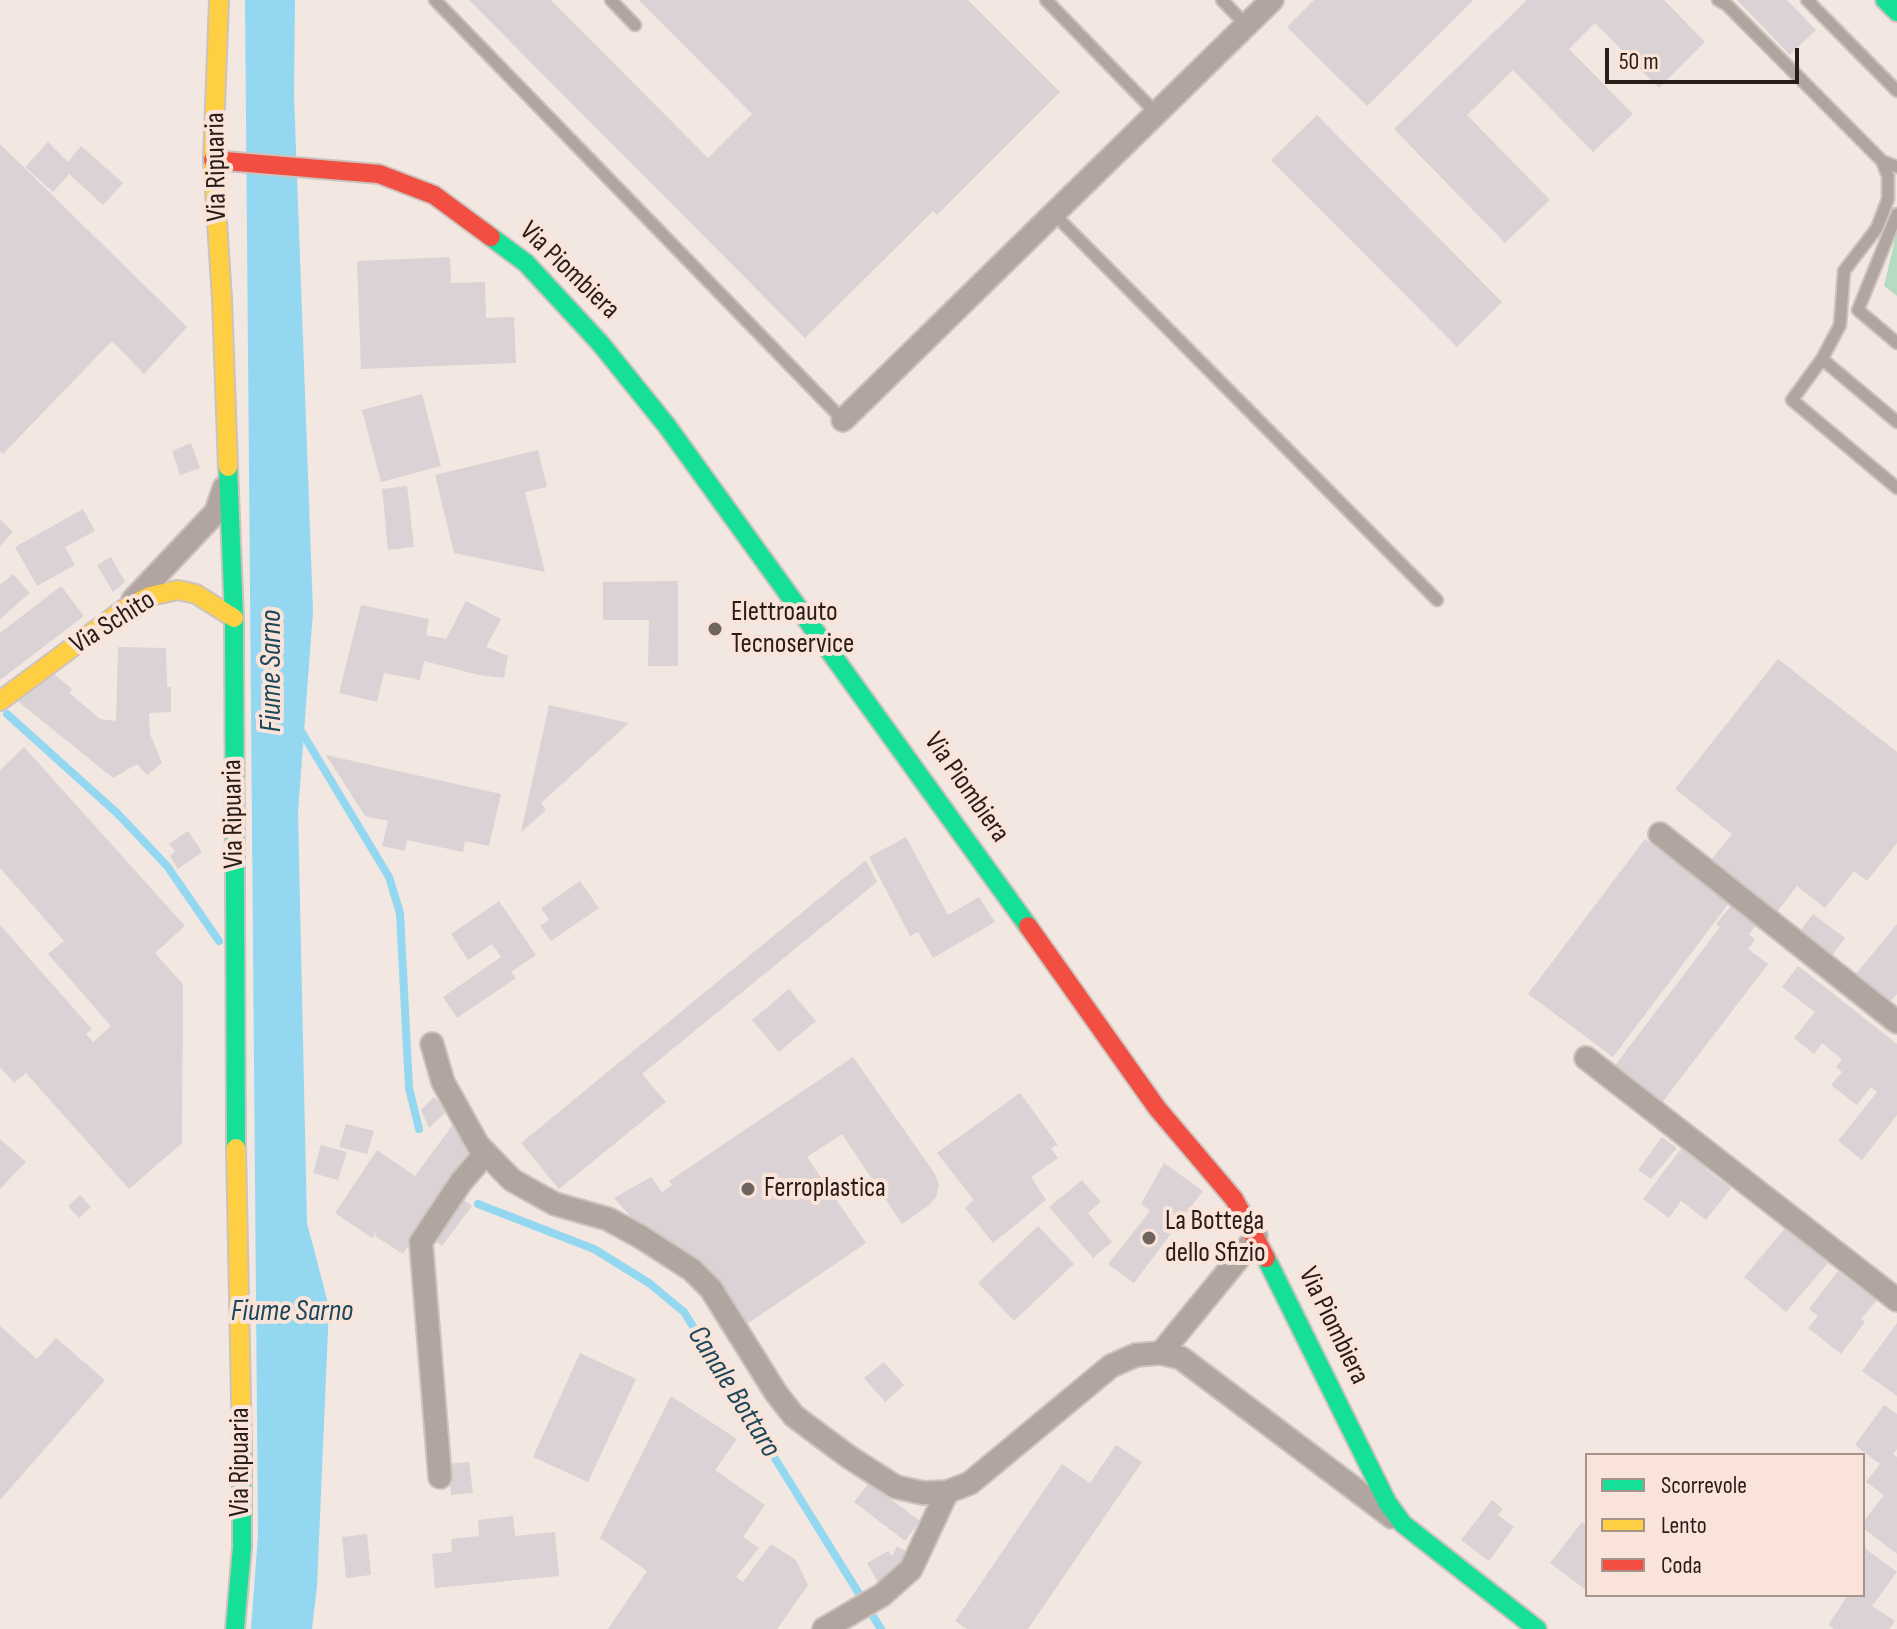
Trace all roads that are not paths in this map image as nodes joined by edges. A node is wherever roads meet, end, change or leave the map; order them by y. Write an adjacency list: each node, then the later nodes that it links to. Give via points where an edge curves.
1 (219, 0): 15 (street, Via Ripuaria)
2 (435, 0): 22 (lane)
3 (611, 0): 11 (lane)
4 (1046, 0): 14 (lane)
5 (1222, 0): 12 (lane)
6 (1272, 0): 12 (street)
7 (1718, 0): 16 (lane)
8 (1807, 0): 13 (lane)
9 (1885, 0): 10 (street)
10 (1897, 12)
11 (635, 25)
12 (1246, 25): 14 (street)
13 (1897, 91)
14 (1156, 113): 18 (street)
15 (213, 160): 24 (street, Via Ripuaria); 35 (street, Via Piombiera, via 379,174 434,195 526,263 600,343 677,439 1157,1108 1226,1189)
16 (1882, 161): 17 (lane); 21 (lane, via 1888,199 1877,228 1844,271 1840,325)
17 (1897, 167)
18 (1053, 213): 22 (street); 26 (lane)
19 (1897, 214): 20 (lane, via 1858,310)
20 (1897, 343)
21 (1822, 359): 23 (lane); 25 (lane, via 1792,400)
22 (843, 420)
23 (1897, 422)
24 (228, 477): 27 (street, via 216,512); 28 (street, Via Ripuaria)
25 (1897, 488)
26 (1437, 600)
27 (124, 609): 28 (street, Via Schito, via 178,590 196,594); 29 (street, Via Schito)
28 (234, 618): 41 (street, Via Ripuaria, via 234,1033 242,1447)
29 (0, 701)
30 (1660, 834): 31 (street)
31 (1897, 1022)
32 (432, 1044): 34 (street, via 443,1082)
33 (1586, 1058): 36 (street)
34 (486, 1153): 38 (street, via 421,1242); 39 (street, via 512,1180 555,1204 608,1219 692,1270 711,1289 794,1416 849,1457 896,1487)
35 (1256, 1237): 37 (street); 40 (street, Via Piombiera, via 1387,1502)
36 (1897, 1300)
37 (1161, 1353): 39 (street, via 1136,1355 1111,1366 970,1483); 40 (street, Via Piombiera, via 1181,1358)
38 (440, 1477)
39 (947, 1492): 42 (street, via 911,1569 882,1595)
40 (1403, 1524): 43 (street, Via Piombiera)
41 (235, 1629)
42 (824, 1629)
43 (1537, 1629)

